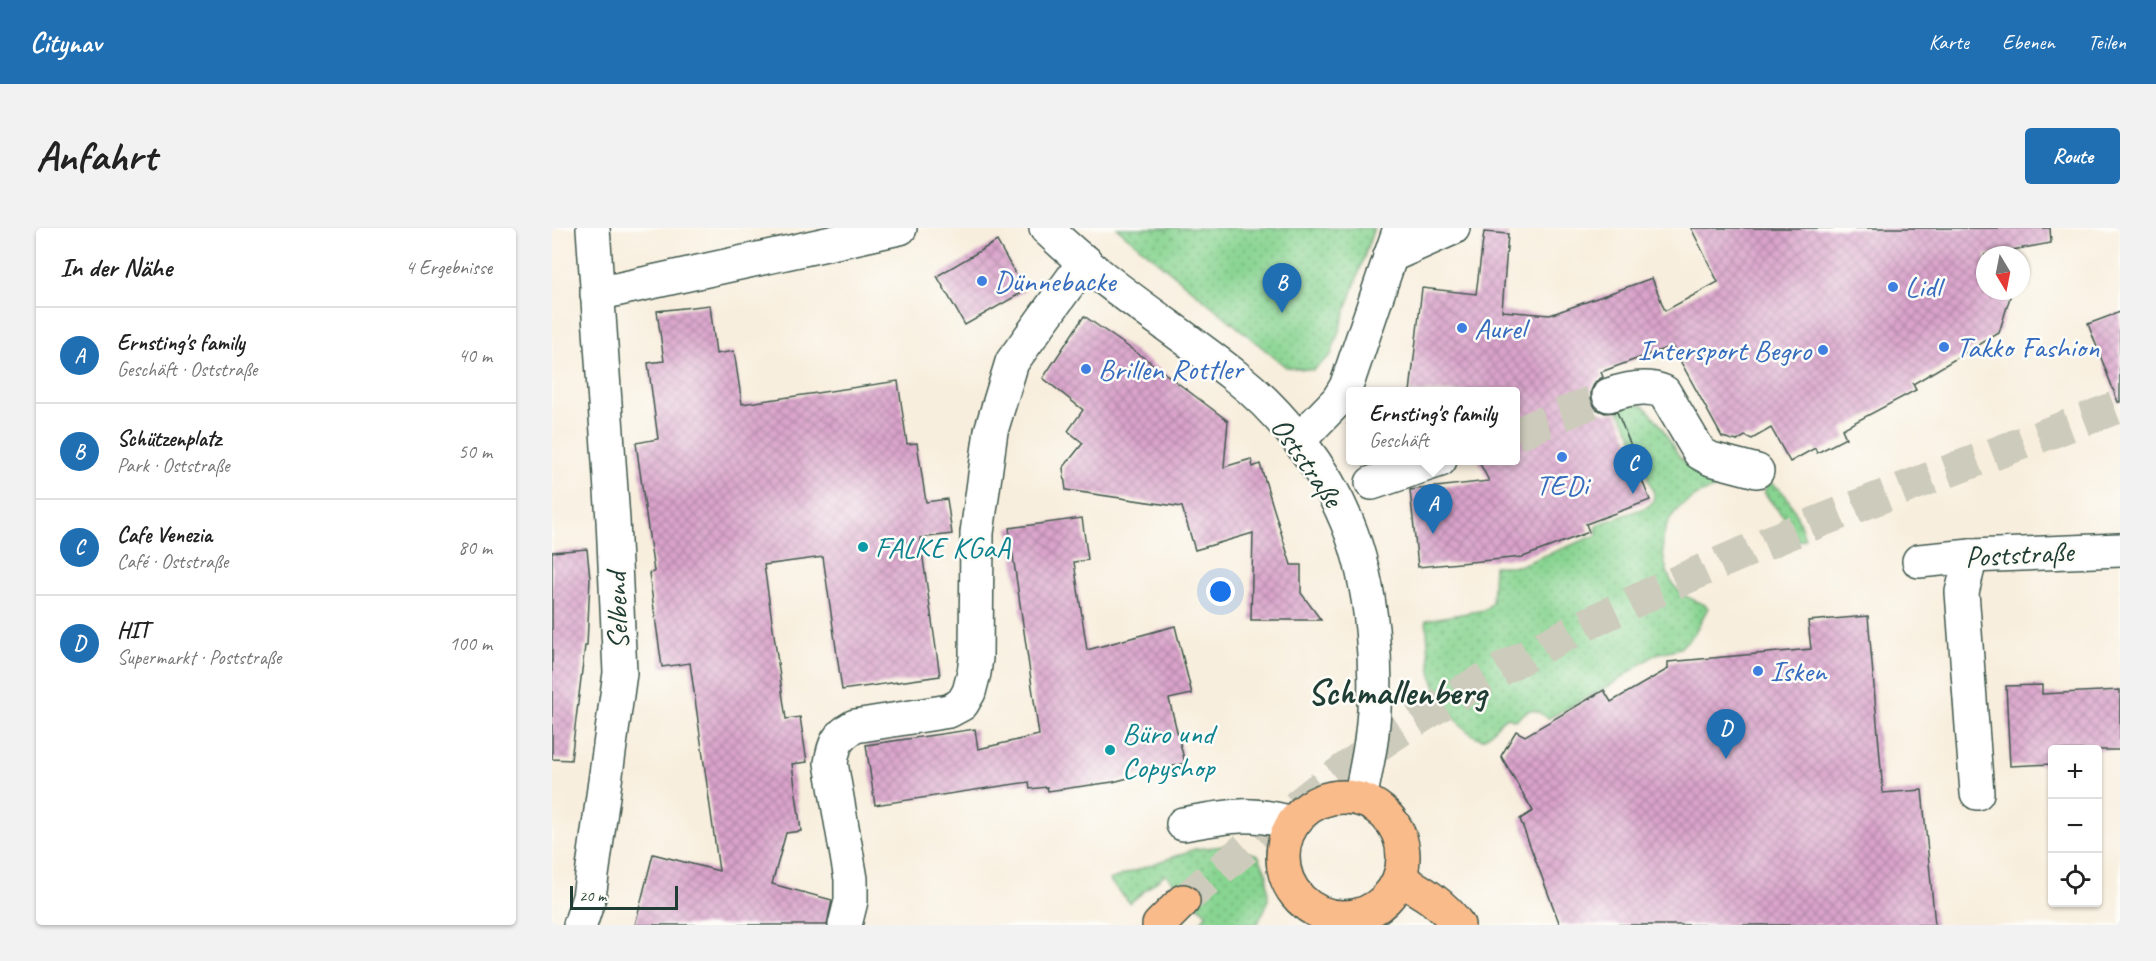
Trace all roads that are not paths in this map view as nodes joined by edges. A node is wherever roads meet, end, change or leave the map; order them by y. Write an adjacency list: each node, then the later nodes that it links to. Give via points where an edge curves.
1 (593, 228): 7 (street, Selbend)
2 (900, 228): 7 (street)
3 (1046, 228): 6 (street, Oststraße)
4 (1453, 228): 5 (street)
5 (1395, 242): 9 (street, via 1346,387)
6 (1085, 261): 9 (street, Oststraße, via 1237,377); 24 (street, via 1012,362 991,431 977,532 976,658 969,692 962,704 949,711 855,726 843,733 833,748 831,763 851,879)
7 (597, 294): 23 (street, Selbend, via 620,673 589,897)
8 (1609, 395): 11 (street, via 1641,387 1664,392 1700,453)
9 (1299, 440): 17 (street, Oststraße, via 1347,521 1367,598 1375,690)
10 (1425, 465): 12 (street)
11 (1757, 471)
12 (1372, 483)
13 (2120, 550): 14 (street, Poststraße)
14 (1971, 556): 15 (street, Poststraße); 16 (street, via 1962,592)
15 (1919, 561)
16 (1977, 794)
17 (1360, 799): 18 (main road, via 1341,796 1323,800 1306,809); 20 (main road, via 1379,808 1393,824 1401,842 1403,863)
18 (1293, 823): 19 (street, via 1234,815); 22 (main road, via 1285,839 1283,858)
19 (1183, 824)
20 (1399, 879): 22 (main road, via 1389,895 1357,915); 26 (main road, via 1421,890)
21 (1183, 901): 25 (main road)
22 (1301, 915)
23 (580, 925)
24 (845, 925)
25 (1159, 925)
26 (1458, 925)

